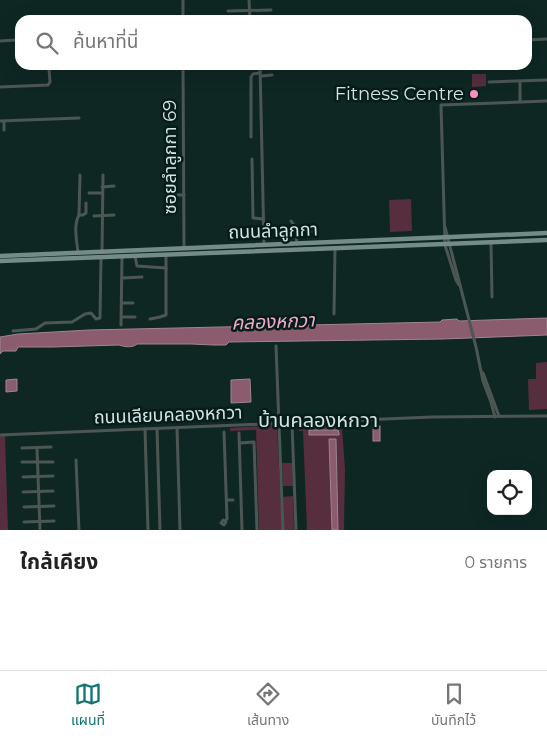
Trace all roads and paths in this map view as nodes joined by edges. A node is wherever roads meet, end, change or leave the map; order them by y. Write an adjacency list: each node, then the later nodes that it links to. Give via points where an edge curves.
1 (183, 0): 6 (street)
2 (249, 0): 3 (street)
3 (249, 10): 4 (street); 5 (street); 7 (street)
4 (271, 10)
5 (228, 11)
6 (183, 15)
7 (250, 15)
8 (547, 39): 10 (street)
9 (15, 40): 11 (street)
10 (532, 40)
11 (0, 41)
12 (49, 70): 20 (street, via 48,85)
13 (183, 70): 35 (street, ซอยลำลูกกา 69)
14 (260, 70): 15 (street)
15 (260, 74): 16 (street); 26 (street, via 251,76); 41 (street)
16 (272, 75)
17 (547, 80): 18 (street)
18 (520, 81): 19 (street); 22 (street)
19 (489, 82)
20 (0, 87)
21 (547, 100): 22 (street)
22 (520, 101): 46 (street, via 441,105)
23 (79, 118): 24 (street)
24 (2, 121): 25 (street)
25 (4, 130)
26 (251, 137)
27 (252, 159): 41 (street, via 253,218)
28 (80, 175): 37 (street)
29 (102, 175): 31 (street)
30 (114, 186): 31 (street)
31 (102, 187): 33 (street)
32 (89, 193): 33 (street)
33 (102, 193): 40 (street)
34 (171, 195): 35 (street)
35 (184, 195): 52 (street, ซอยลำลูกกา 69)
36 (86, 203): 37 (street, via 85,214)
37 (79, 215): 54 (street, via 76,219)
38 (114, 215): 40 (street)
39 (94, 216): 40 (street)
40 (102, 216): 56 (street)
41 (263, 219): 50 (street)
42 (291, 221): 45 (street)
43 (315, 231): 45 (street)
44 (547, 233): 46 (main road, ถนนลำลูกกา)
45 (296, 234): 49 (street)
46 (447, 237): 49 (main road, ถนนลำลูกกา); 51 (street)
47 (547, 240): 48 (main road, ถนนลำลูกกา)
48 (491, 243): 51 (main road, ถนนลำลูกกา); 65 (street)
49 (297, 244): 50 (main road, ถนนลำลูกกา)
50 (264, 245): 52 (main road, ถนนลำลูกกา)
51 (447, 245): 53 (main road, ถนนลำลูกกา); 74 (street, via 483,381)
52 (184, 249): 55 (main road, ถนนลำลูกกา)
53 (334, 249): 57 (main road, ถนนลำลูกกา); 68 (street)
54 (78, 253): 56 (main road, ถนนลำลูกกา); 58 (main road, ถนนลำลูกกา)
55 (151, 253): 56 (main road, ถนนลำลูกกา); 57 (main road, ถนนลำลูกกา); 59 (main road, ถนนลำลูกกา)
56 (101, 255): 60 (main road, ถนนลำลูกกา); 61 (main road, ถนนลำลูกกา); 72 (street, via 100,318 96,319 91,313 72,322 45,323 36,329)
57 (166, 255): 62 (street)
58 (0, 256)
59 (135, 256): 60 (main road, ถนนลำลูกกา); 62 (street, via 137,266)
60 (122, 257): 64 (street); 71 (street)
61 (0, 261)
62 (166, 268): 70 (street, via 166,315)
63 (142, 277): 64 (street)
64 (123, 278): 66 (street)
65 (492, 296)
66 (123, 303): 67 (street); 69 (street, via 123,318)
67 (133, 303)
68 (334, 314)
69 (135, 317)
70 (150, 319)
71 (121, 325)
72 (13, 331)
73 (276, 346): 76 (street)
74 (497, 416): 75 (street, ถนนเลียบคลองหกวา); 77 (street, ถนนเลียบคลองหกวา)
75 (547, 416)
76 (280, 424): 77 (street, ถนนเลียบคลองหกวา); 78 (street, ถนนเลียบคลองหกวา); 114 (street)
77 (292, 424): 115 (street)
78 (177, 428): 80 (street, ถนนเลียบคลองหกวา); 110 (street)
79 (145, 429): 80 (street, ถนนเลียบคลองหกวา); 83 (street, ถนนเลียบคลองหกวา); 108 (street)
80 (157, 429): 109 (street)
81 (224, 432): 98 (street)
82 (239, 433): 84 (street)
83 (0, 435)
84 (240, 443): 112 (street); 113 (street, via 254,442)
85 (51, 447): 87 (street)
86 (22, 448): 87 (street)
87 (37, 448): 90 (street)
88 (76, 460): 107 (street)
89 (22, 462): 90 (street)
90 (37, 462): 91 (street); 94 (street)
91 (52, 462)
92 (53, 476): 94 (street)
93 (23, 477): 94 (street)
94 (38, 477): 96 (street)
95 (23, 492): 96 (street)
96 (38, 492): 97 (street); 102 (street)
97 (53, 492)
98 (226, 500): 99 (street); 111 (street, via 227,520)
99 (233, 500)
100 (54, 506): 102 (street)
101 (24, 507): 102 (street)
102 (39, 507): 105 (street)
103 (54, 521): 105 (street)
104 (24, 522): 105 (street)
105 (39, 522): 106 (street)
106 (40, 530)
107 (79, 530)
108 (148, 530)
109 (160, 530)
110 (180, 530)
111 (221, 530)
112 (242, 530)
113 (257, 530)
114 (283, 530)
115 (296, 530)

